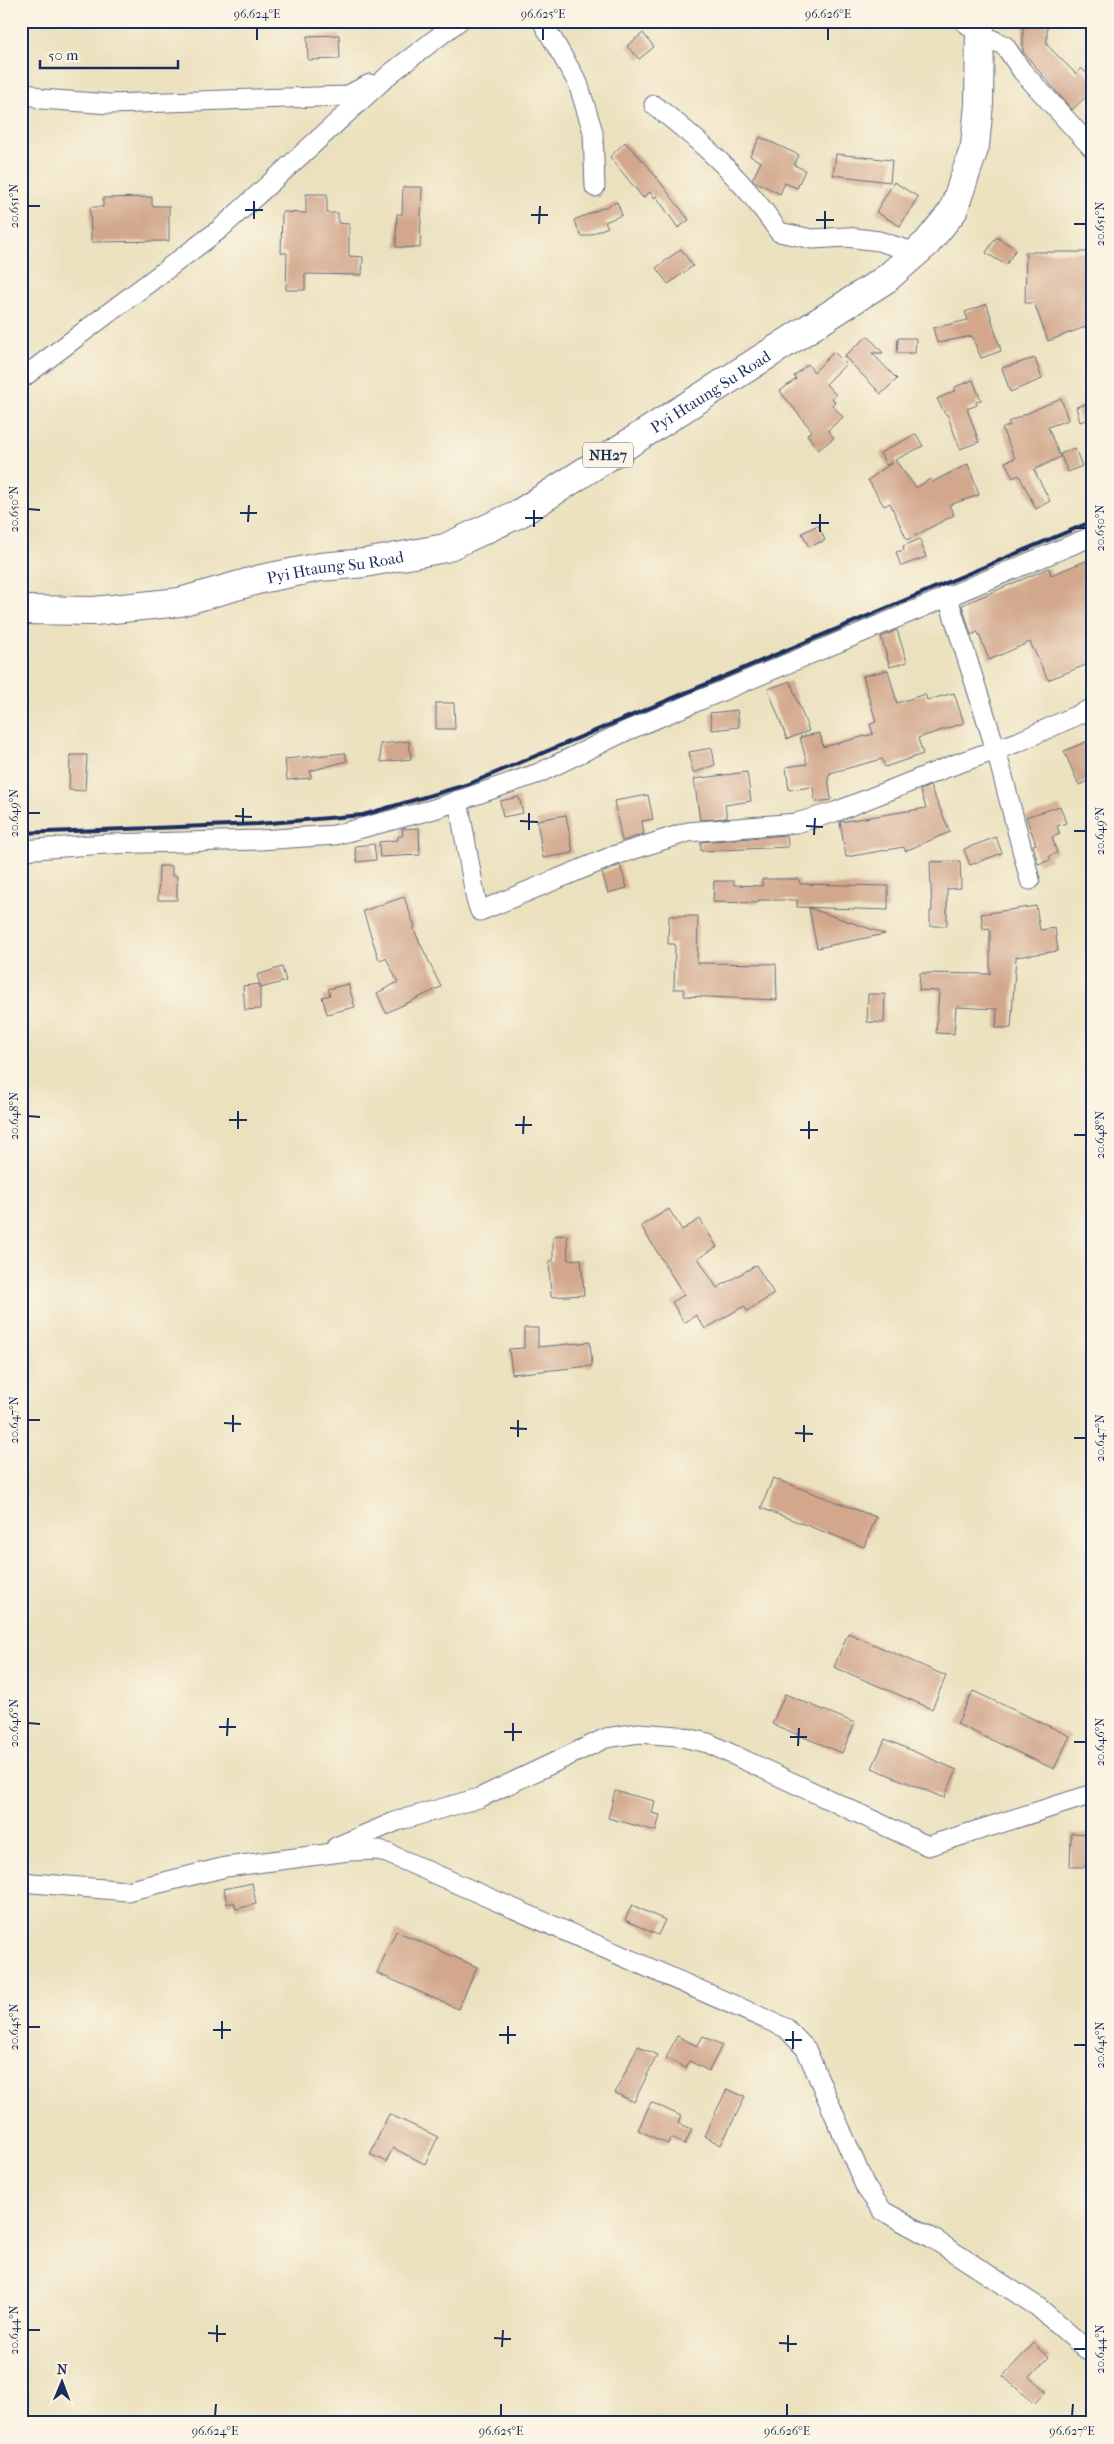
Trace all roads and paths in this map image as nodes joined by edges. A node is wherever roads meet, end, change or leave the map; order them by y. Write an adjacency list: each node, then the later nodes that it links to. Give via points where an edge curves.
1 (459, 21): 4 (street)
2 (542, 21): 8 (street, via 578,83 593,132)
3 (974, 25): 7 (street, via 1005,46 1022,71); 9 (highway, Pyi Htaung Su Road / NH27, via 979,104 976,146 953,210)
4 (391, 73): 5 (street, via 346,96 110,104 41,99); 10 (street, via 220,229)
5 (21, 90)
6 (654, 105): 9 (street, via 700,140 761,205 779,232 812,239 847,237 879,240)
7 (1093, 150)
8 (595, 187)
9 (916, 253): 13 (highway, Pyi Htaung Su Road / NH27, via 886,280 520,513 445,548 261,579 180,602 94,611)
10 (21, 379)
11 (1093, 536): 12 (street)
12 (947, 595): 15 (street); 16 (street, via 626,731 540,773)
13 (21, 610)
14 (1093, 708): 15 (street)
15 (996, 750): 16 (street, via 828,814 796,823 688,832 613,856 480,911); 18 (street)
16 (458, 800): 17 (street, via 335,835)
17 (21, 850)
18 (1030, 880)
19 (1093, 1794): 20 (street, via 928,1846 708,1743 678,1736 639,1733 606,1738 479,1798 398,1821)
20 (318, 1855): 21 (street, via 226,1867 127,1891); 22 (street, via 380,1850 786,2028 806,2049 866,2188 883,2211 932,2238 1038,2307)
21 (21, 1882)
22 (1093, 2355)

